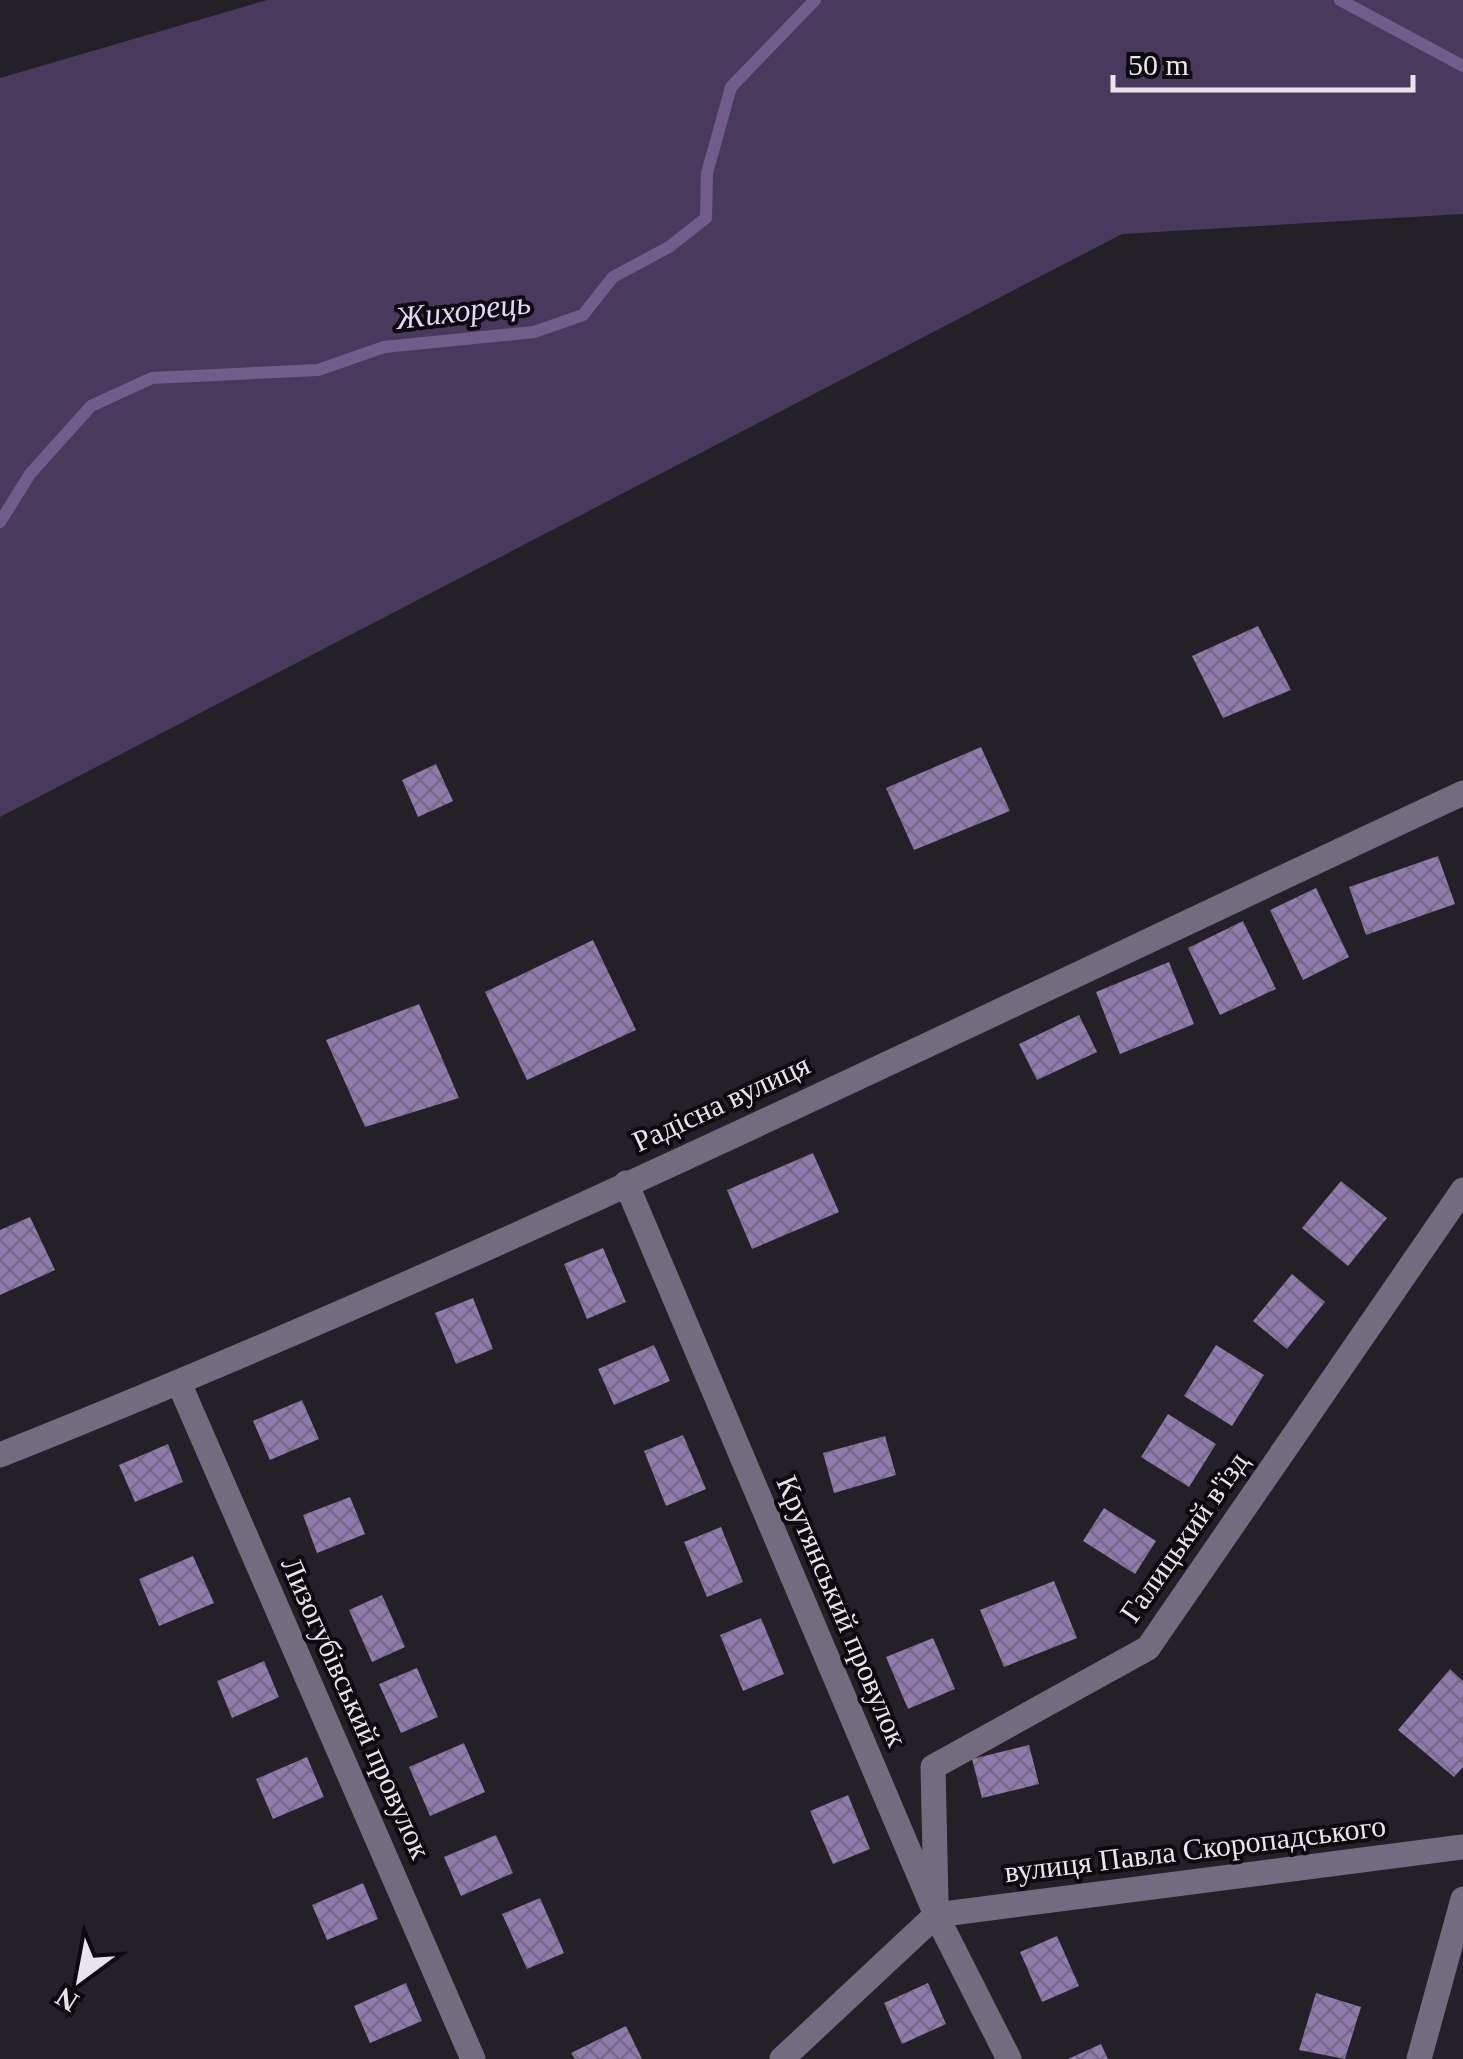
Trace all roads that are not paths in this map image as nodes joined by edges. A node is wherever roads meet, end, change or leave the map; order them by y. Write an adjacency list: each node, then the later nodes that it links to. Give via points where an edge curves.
1 (1463, 792): 2 (street, Радісна вулиця)
2 (626, 1183): 4 (street, Радісна вулиця); 8 (street, Крутянський провулок)
3 (1463, 1190): 8 (street, Галицький в'їзд, via 1148,1648 933,1767)
4 (180, 1383): 5 (street, Радісна вулиця); 9 (street, Лизогубівський провулок)
5 (0, 1454)
6 (1463, 1847): 8 (street, вулиця Павла Скоропадського)
7 (1463, 1899): 12 (street)
8 (936, 1915): 10 (street); 11 (street, Крутянський провулок)
9 (474, 2059)
10 (782, 2059)
11 (1008, 2059)
12 (1418, 2059)

